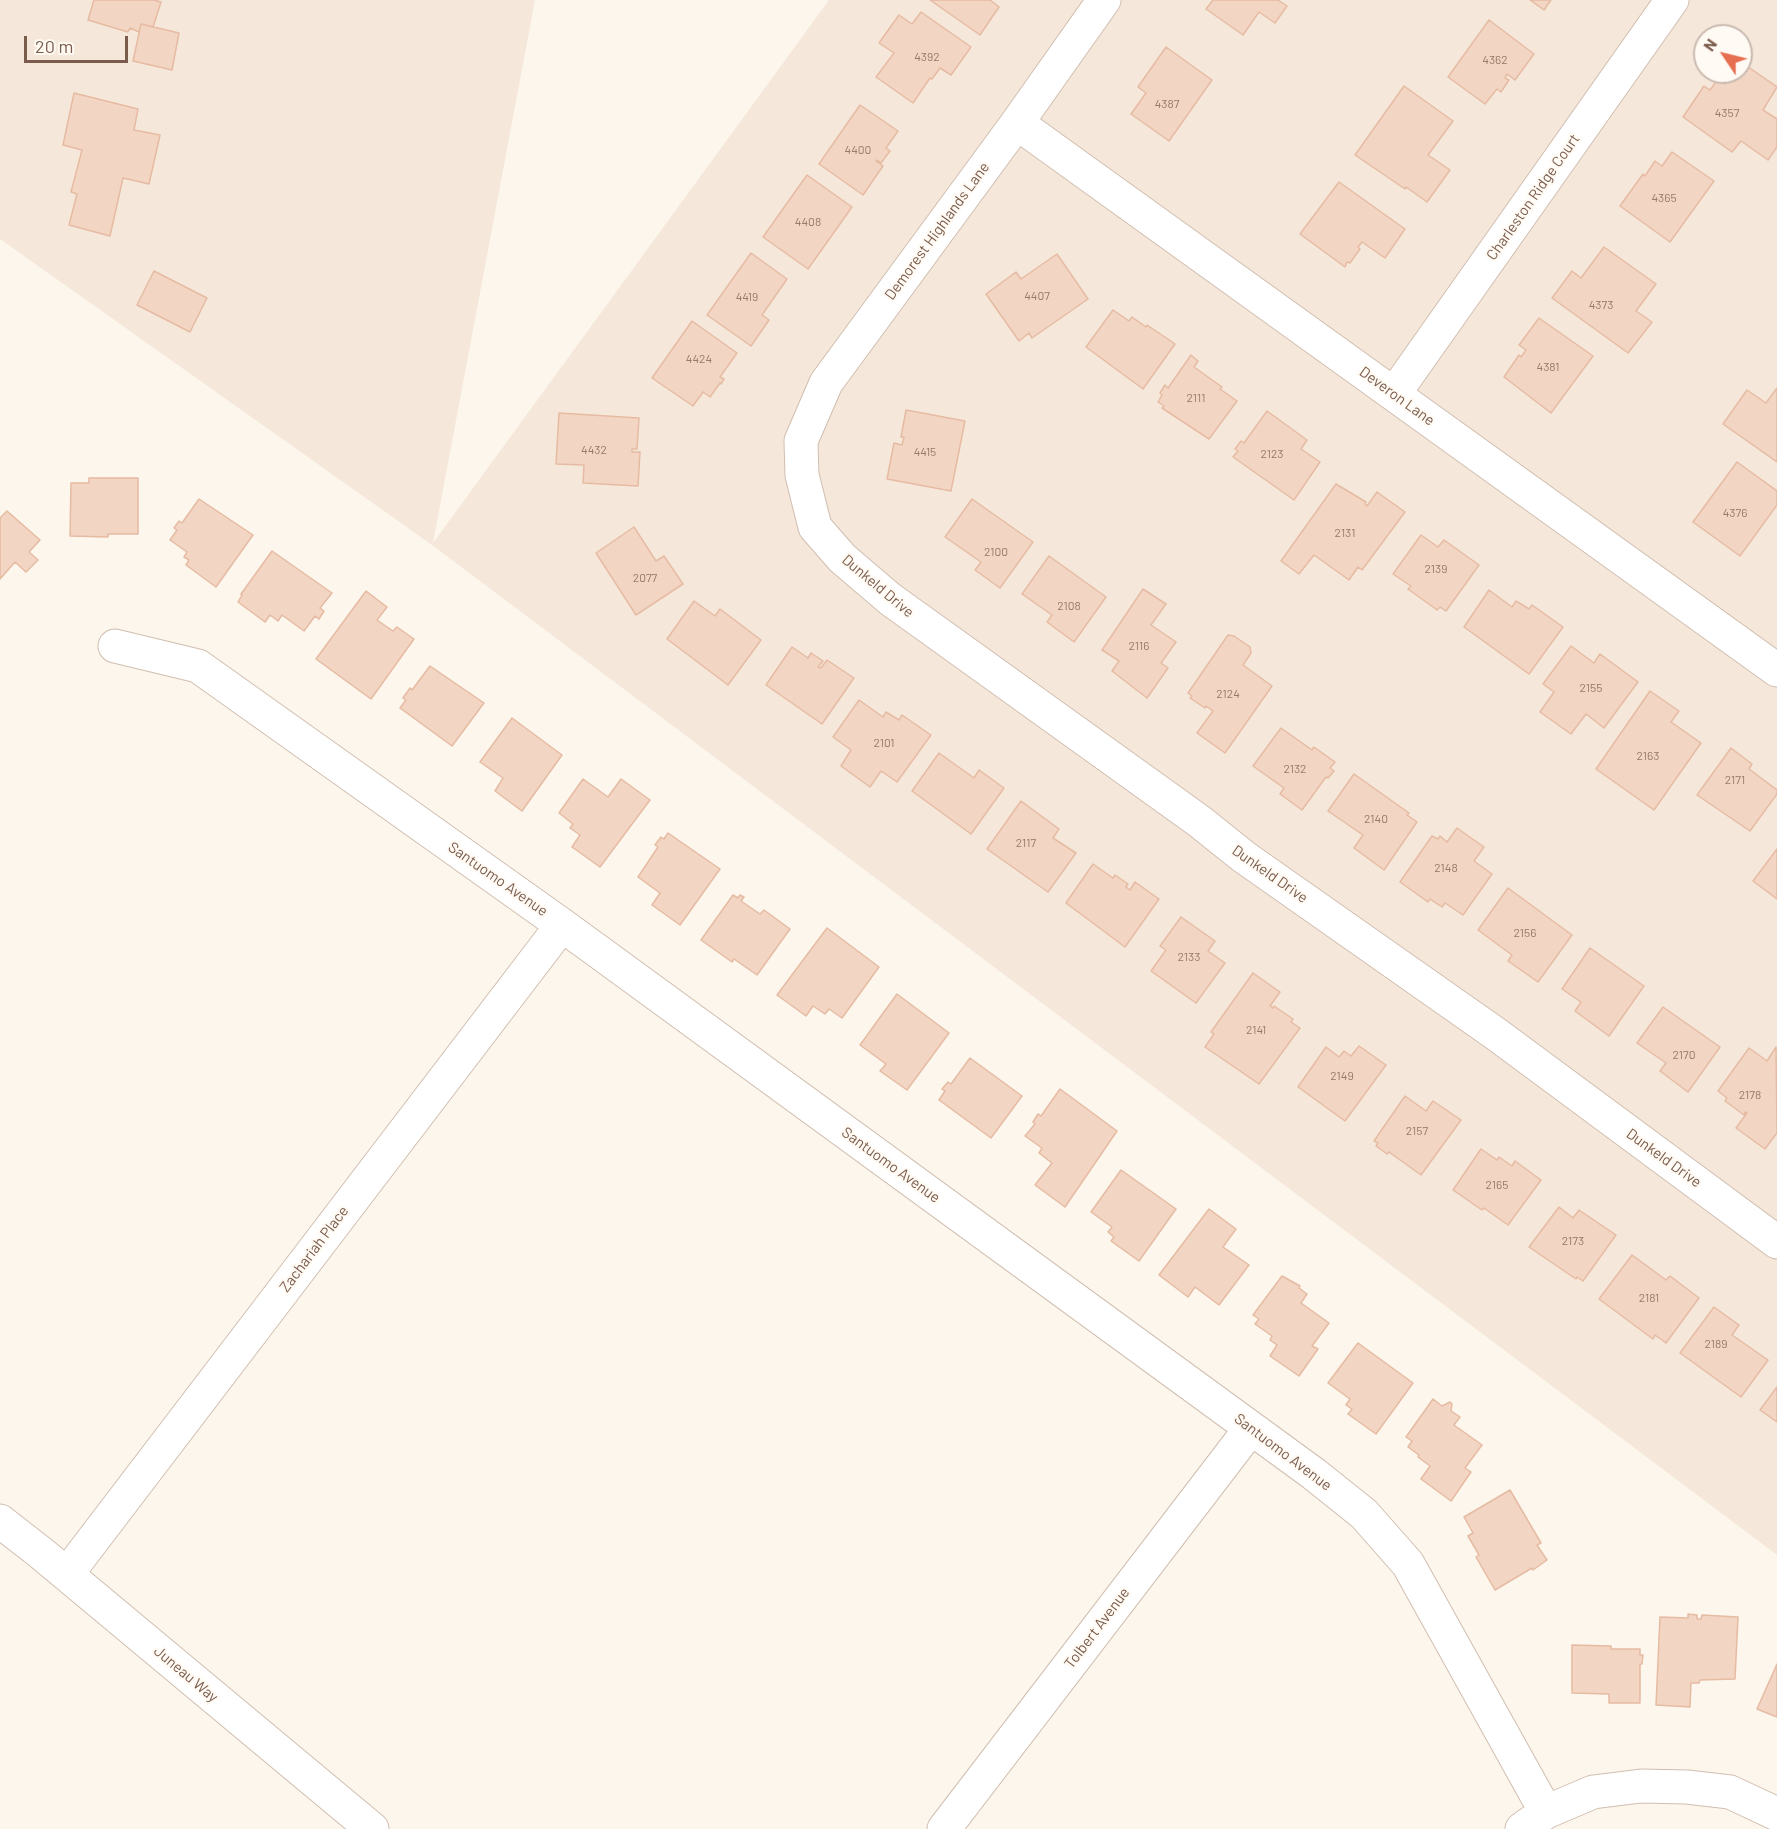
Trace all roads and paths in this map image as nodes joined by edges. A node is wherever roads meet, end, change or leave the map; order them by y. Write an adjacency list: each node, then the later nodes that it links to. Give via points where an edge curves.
1 (1104, 0): 3 (street, Demorest Highlands Lane)
2 (1672, 0): 4 (street, Charleston Ridge Court)
3 (1017, 123): 4 (street, Deveron Lane); 5 (street, Demorest Highlands Lane, via 826,383 801,441)
4 (1394, 394): 7 (street, Deveron Lane)
5 (802, 475): 9 (street, Dunkeld Drive, via 815,527 842,558 890,599 1199,820 1244,857 1496,1034)
6 (115, 646): 8 (street, Santuomo Avenue, via 198,666)
7 (1774, 662)
8 (562, 925): 10 (street, Santuomo Avenue); 12 (street, Zachariah Place)
9 (1777, 1242)
10 (1251, 1428): 14 (street, Santuomo Avenue, via 1364,1514 1408,1563); 16 (street, Tolbert Avenue)
11 (0, 1521): 12 (street, Juneau Way)
12 (67, 1574): 15 (street, Juneau Way)
13 (1777, 1814): 14 (street, via 1730,1792 1641,1785 1593,1792)
14 (1534, 1821)
15 (372, 1829)
16 (944, 1829)

